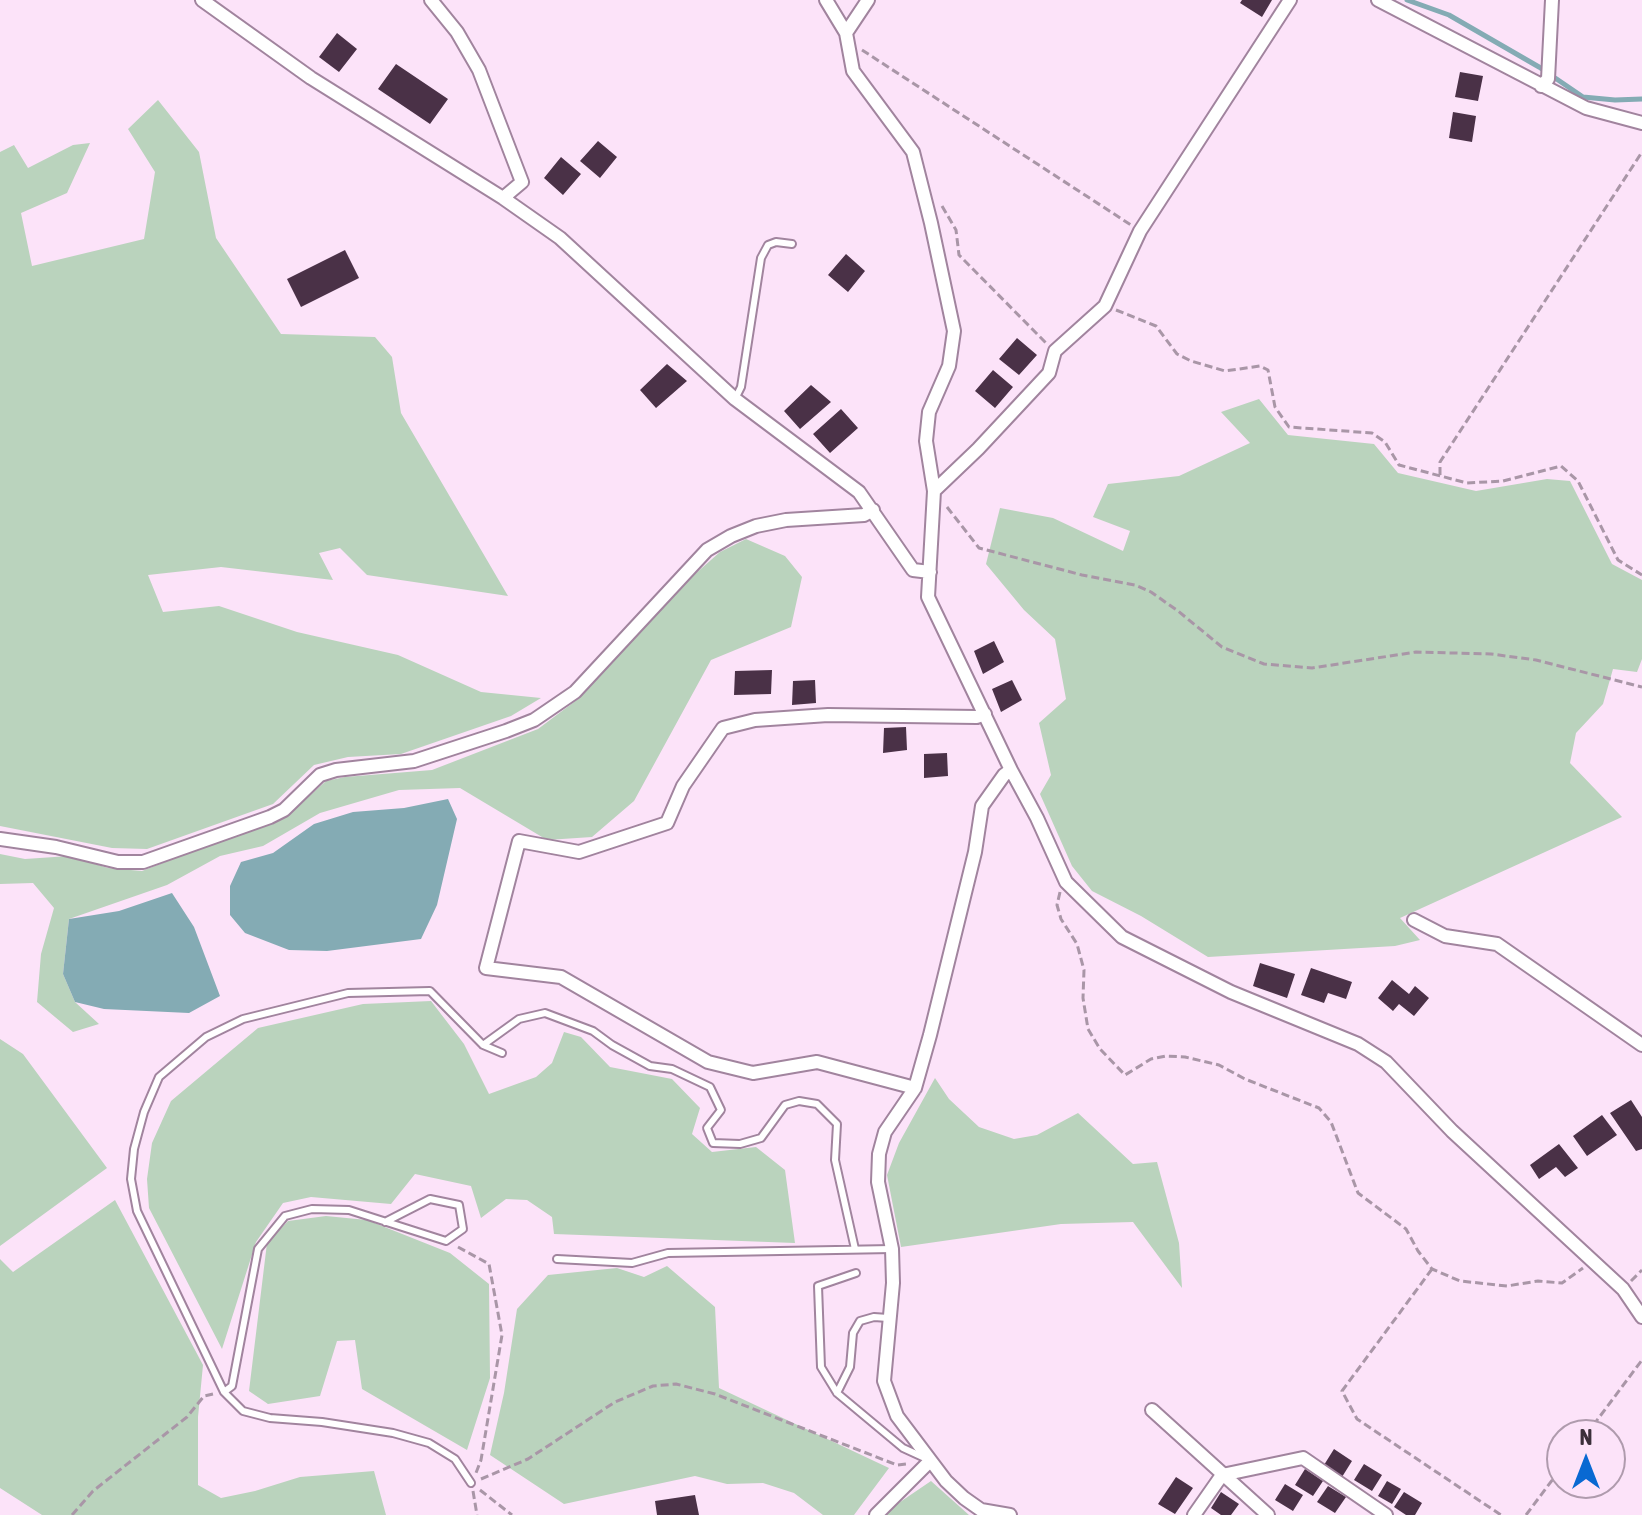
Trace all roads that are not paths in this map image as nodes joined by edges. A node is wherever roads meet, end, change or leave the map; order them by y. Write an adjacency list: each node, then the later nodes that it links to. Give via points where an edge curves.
1 (202, 0): 11 (street, via 311,78)
2 (431, 0): 11 (street, via 479,70 522,182)
3 (826, 0): 8 (street)
4 (868, 0): 8 (street)
5 (1290, 0): 14 (street, via 1140,231 1105,306 1055,351 1049,373)
6 (1378, 0): 9 (street)
7 (1552, 0): 9 (street, via 1548,79)
8 (846, 33): 14 (street, via 853,71 913,152 954,331 949,366 929,412 926,441)
9 (1541, 86): 10 (street, via 1586,108)
10 (1642, 123)
11 (503, 198): 13 (street, via 560,238)
12 (792, 244): 13 (lane, via 768,245 761,258)
13 (735, 399): 15 (street, via 859,492)
14 (934, 491): 16 (street)
15 (873, 510): 16 (street, via 913,570); 19 (street, via 756,526 707,550 575,692 534,720 506,731 414,761 320,775 270,817 143,862)
16 (930, 572): 17 (street, via 928,597)
17 (985, 714): 18 (street); 24 (street, via 828,715 755,720 723,728 683,786 667,823 579,852 519,841 486,968 561,977 708,1062 753,1073 817,1062)
18 (1011, 770): 24 (street, via 982,806); 30 (street, via 1066,882 1122,937 1231,992 1358,1044 1386,1062 1452,1131 1623,1289)
19 (0, 839)
20 (1414, 920): 22 (street, via 1445,936 1497,944)
21 (483, 1045): 23 (lane); 26 (lane, via 519,1019 545,1013 593,1031 650,1066 672,1069 710,1087 721,1110 707,1128 713,1143 761,1138 785,1105 817,1104 837,1124 835,1160); 32 (lane, via 430,991 348,993 243,1019 206,1037 159,1077 134,1149 131,1179 137,1211)
22 (1642, 1045)
23 (502, 1053)
24 (915, 1088): 27 (street, via 885,1132 879,1154 878,1182)
25 (385, 1222): 25 (lane, via 446,1241 463,1229 459,1205 430,1199); 32 (lane, via 349,1210 312,1209 285,1216 258,1249 232,1386)
26 (855, 1249): 27 (lane); 28 (lane, via 668,1253 632,1263)
27 (892, 1249): 31 (street)
28 (557, 1259)
29 (856, 1273): 33 (lane, via 818,1286 821,1367)
30 (1642, 1317)
31 (888, 1318): 33 (lane, via 860,1321 853,1333 850,1367); 35 (street, via 884,1381 897,1416)
32 (224, 1392): 37 (lane, via 243,1411 270,1418 393,1433 429,1443 455,1459)
33 (837, 1393): 35 (lane, via 903,1448)
34 (1152, 1410): 36 (street)
35 (930, 1461): 38 (street); 39 (street, via 981,1510)
36 (1222, 1475): 40 (street); 41 (street); 42 (street, via 1303,1458)
37 (471, 1483)
38 (876, 1515)
39 (1010, 1515)
40 (1194, 1515)
41 (1268, 1515)
42 (1386, 1515)

